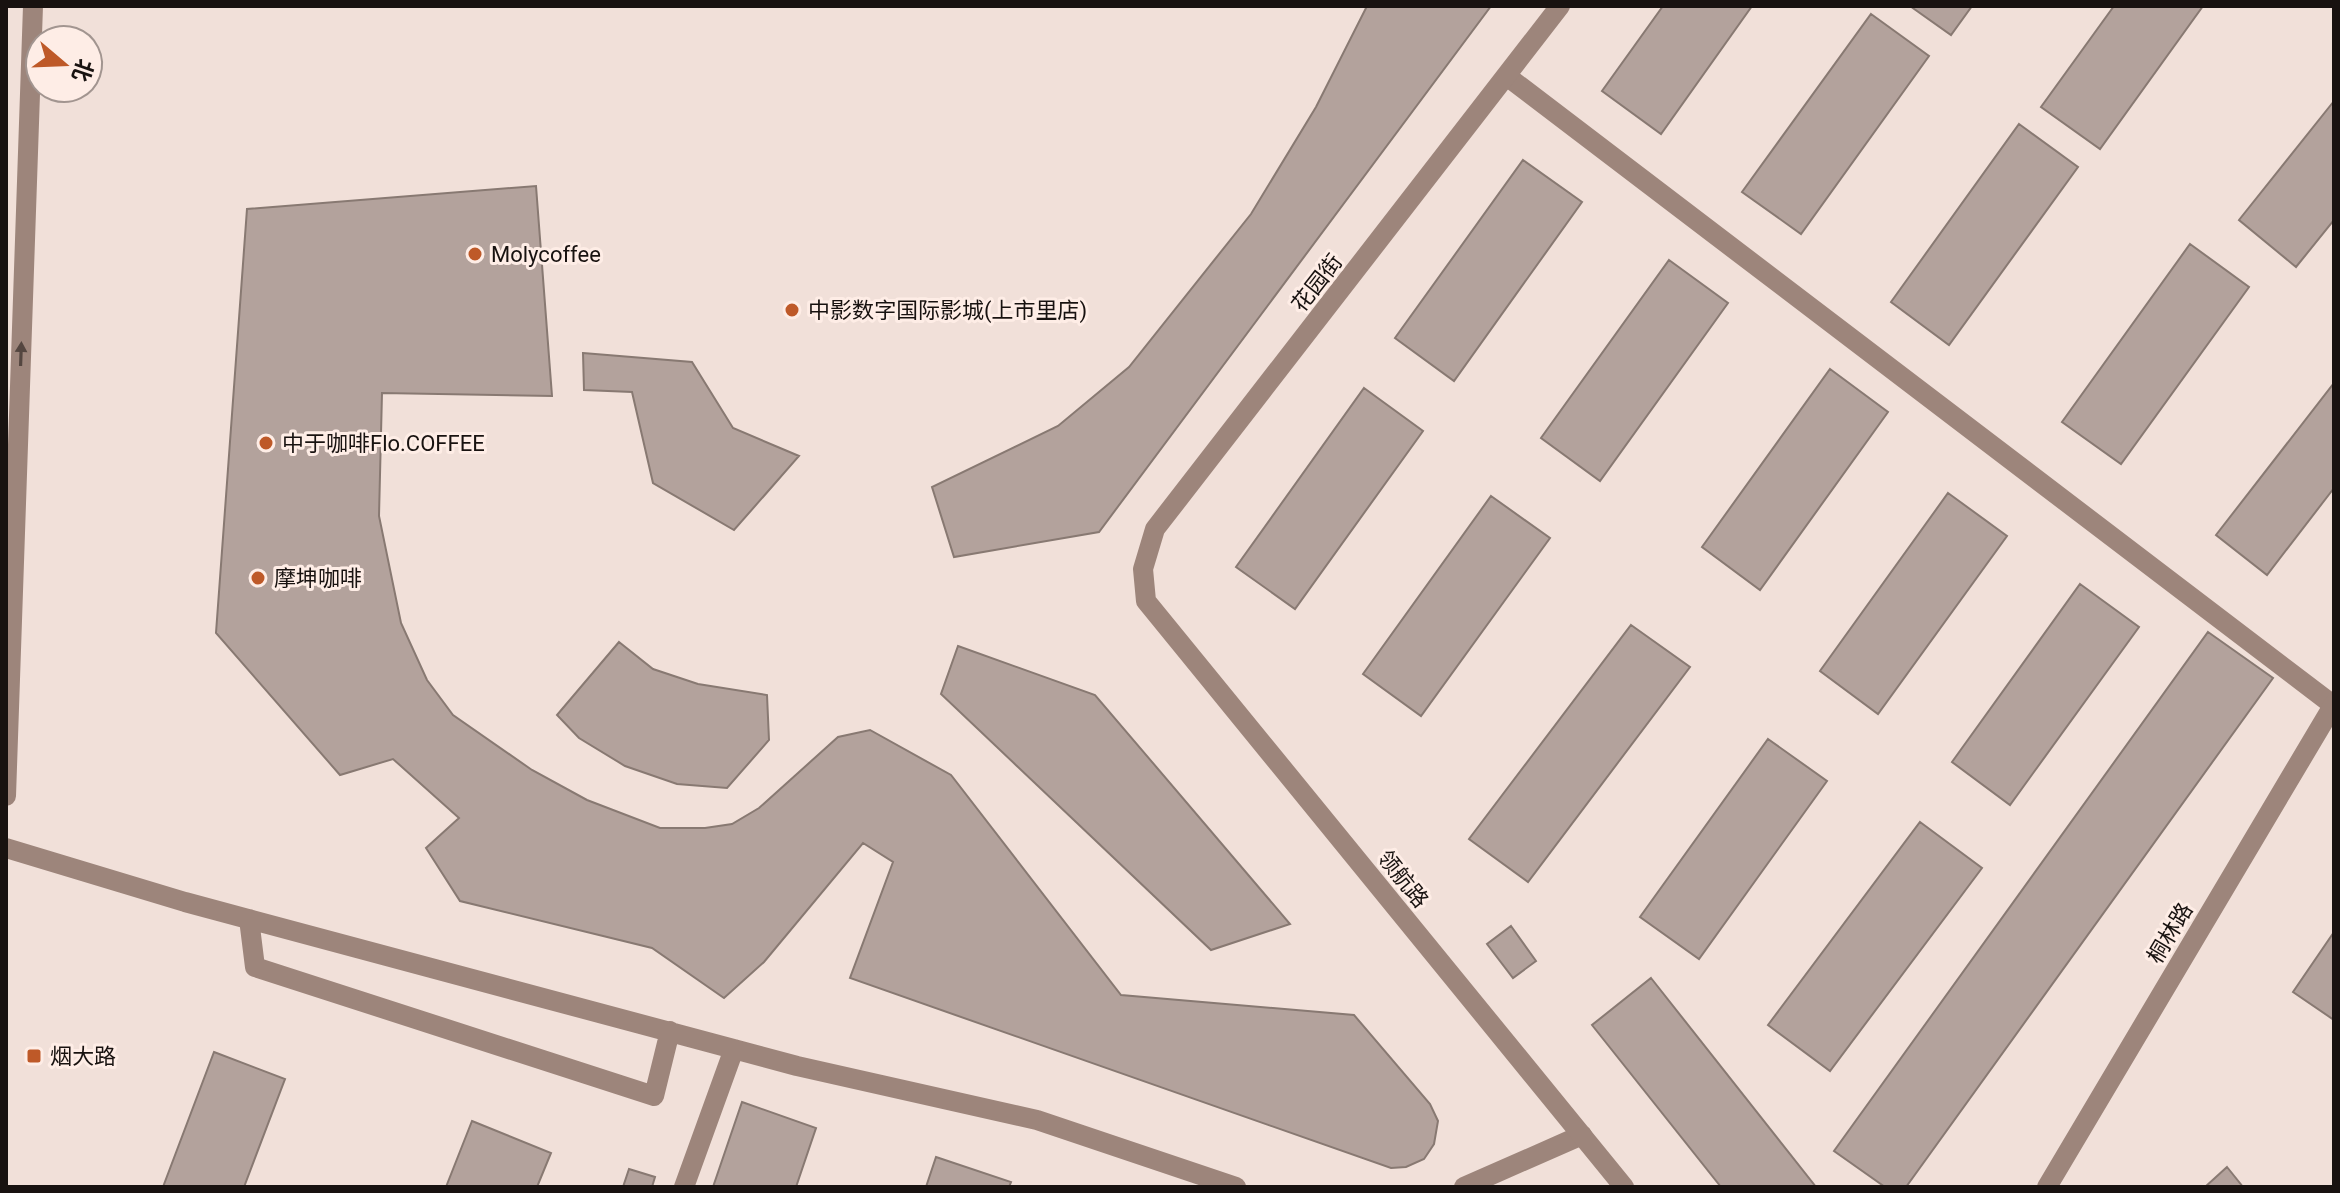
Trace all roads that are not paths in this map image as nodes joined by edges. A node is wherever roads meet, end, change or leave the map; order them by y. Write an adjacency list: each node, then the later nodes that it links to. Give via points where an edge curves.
1 (33, 6): 6 (street, one-way to 1)
2 (1560, 6): 3 (street, 花园街)
3 (1508, 77): 4 (street, 花园街, via 1155,529 1143,569); 5 (street)
4 (1146, 601): 11 (street, 领航路)
5 (2334, 705): 16 (street, 桐林路)
6 (6, 796)
7 (6, 848): 8 (street)
8 (249, 919): 9 (street); 9 (street, via 255,967 654,1096)
9 (670, 1031): 10 (street)
10 (734, 1049): 12 (street); 13 (street, via 1037,1120)
11 (1582, 1135): 14 (street); 15 (street, 领航路)
12 (684, 1187)
13 (1236, 1187)
14 (1464, 1187)
15 (1624, 1187)
16 (2047, 1187)

